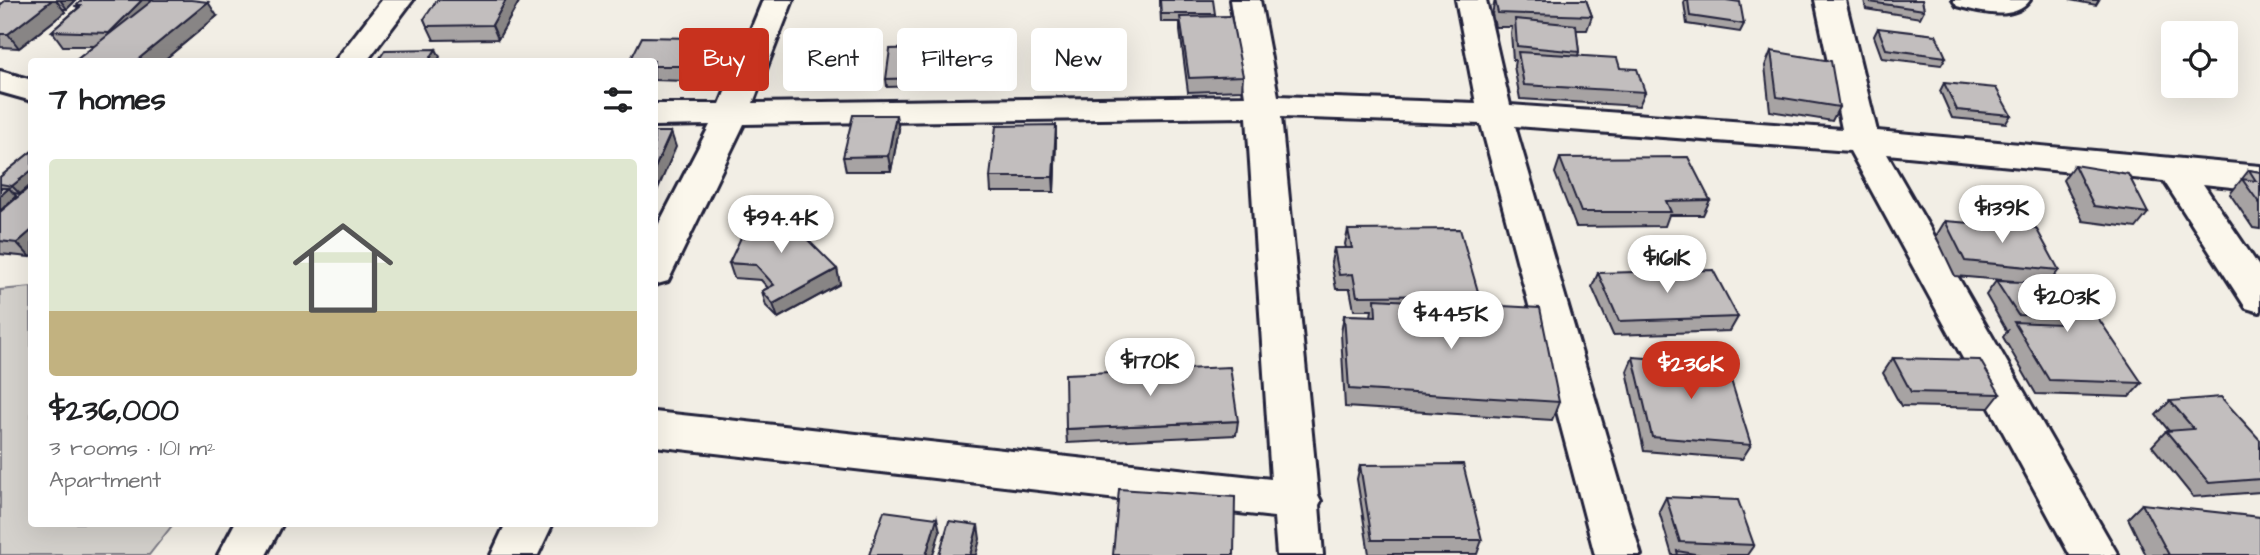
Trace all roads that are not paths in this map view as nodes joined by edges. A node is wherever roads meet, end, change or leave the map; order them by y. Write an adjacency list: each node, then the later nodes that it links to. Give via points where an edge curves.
1 (398, 0): 8 (street)
2 (779, 0): 12 (street)
3 (1245, 0): 11 (street)
4 (1471, 0): 13 (street)
5 (1830, 0): 15 (street)
6 (1968, 0): 7 (street, via 1989,4)
7 (2015, 0)
8 (353, 58)
9 (0, 80): 10 (street)
10 (28, 90)
11 (1264, 106): 12 (street); 13 (street); 21 (street)
12 (733, 112): 14 (street); 18 (street)
13 (1495, 114): 15 (street); 27 (street)
14 (658, 115)
15 (1862, 141): 16 (street); 28 (street)
16 (2176, 171): 17 (street); 19 (street)
17 (2260, 178)
18 (658, 263)
19 (2260, 298)
20 (658, 429): 21 (street)
21 (1298, 501): 26 (street)
22 (258, 527): 24 (street)
23 (528, 527): 25 (street)
24 (241, 555)
25 (514, 555)
26 (1300, 555)
27 (1618, 555)
28 (2095, 555)

